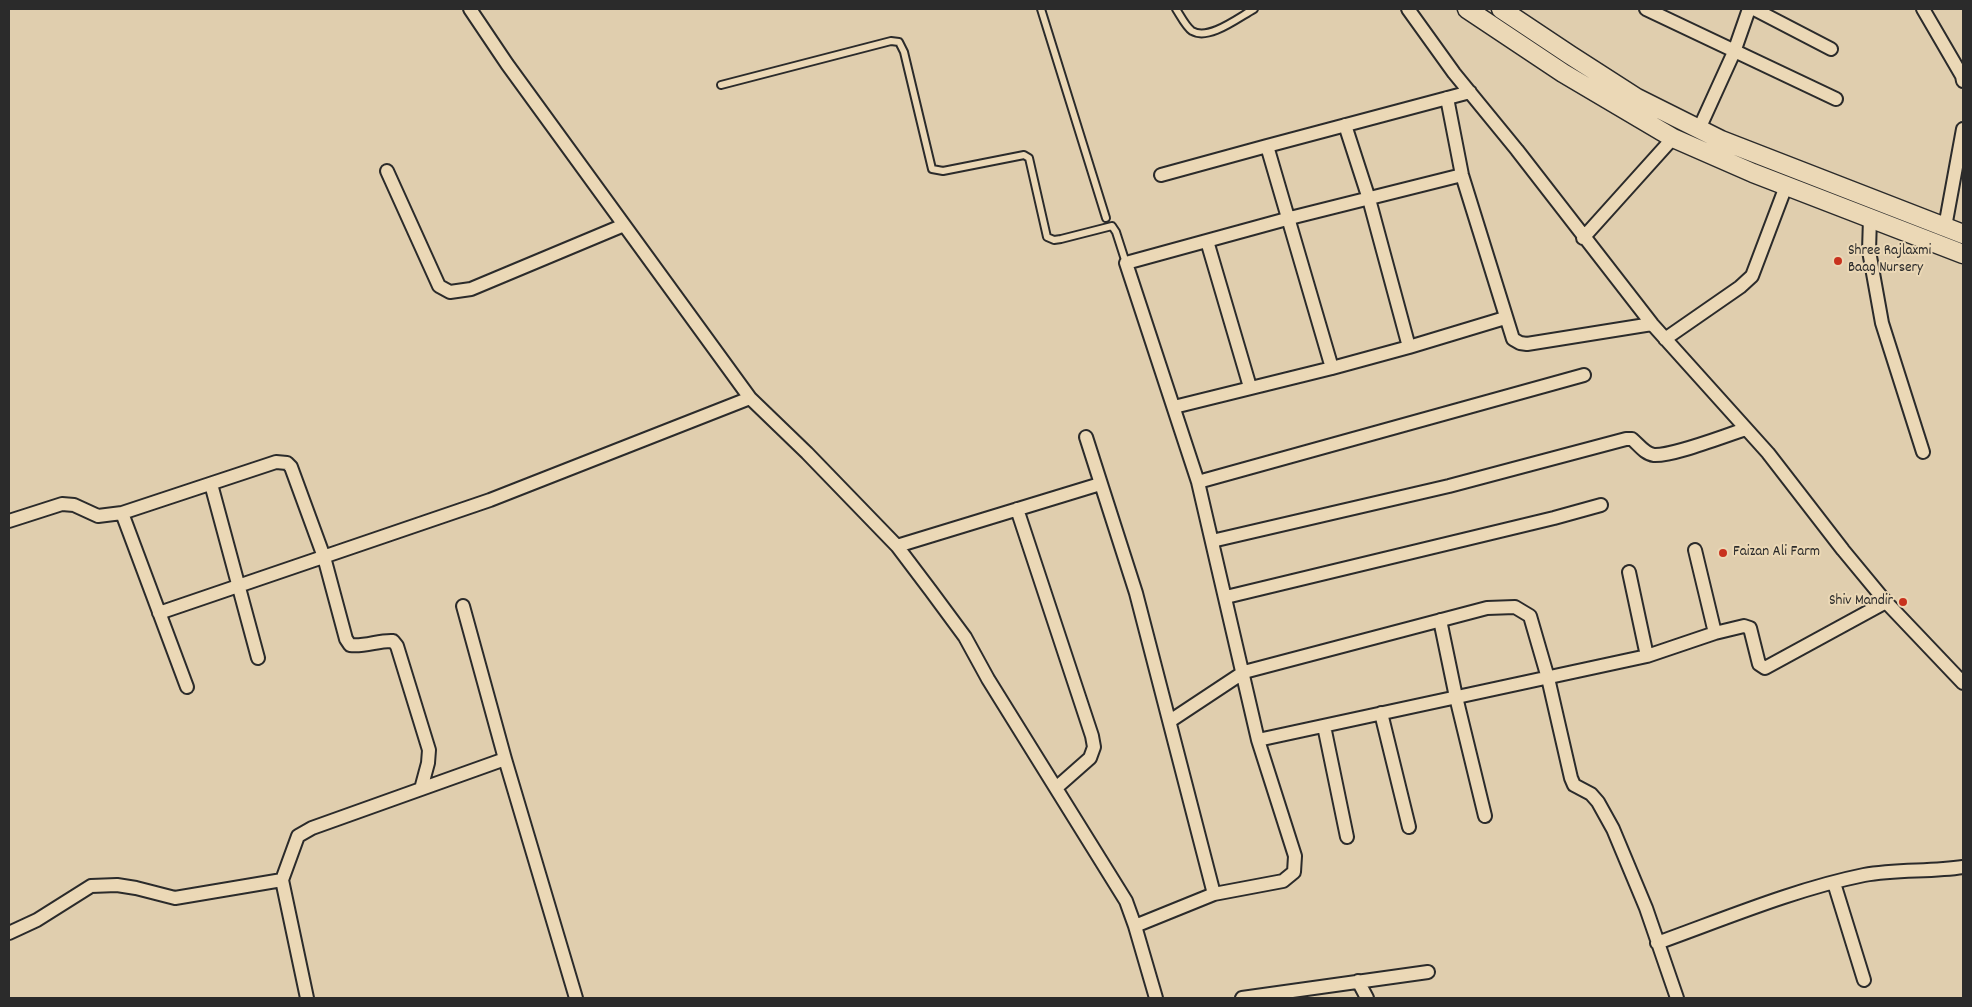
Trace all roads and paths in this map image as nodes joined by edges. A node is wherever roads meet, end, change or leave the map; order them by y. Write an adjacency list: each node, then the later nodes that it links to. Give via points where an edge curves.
1 (470, 9): 32 (street)
2 (1041, 9): 29 (lane)
3 (1176, 9): 4 (lane, via 1191,30 1199,34 1211,33)
4 (1254, 9)
5 (1408, 9): 16 (street)
6 (1467, 9): 22 (street, via 1563,73)
7 (1501, 9): 20 (street, via 1637,98)
8 (1646, 9): 13 (street)
9 (1749, 9): 13 (street)
10 (1754, 9): 12 (street)
11 (1923, 9): 14 (street)
12 (1831, 49)
13 (1734, 52): 18 (street); 20 (street)
14 (1963, 81)
15 (721, 85): 38 (lane, via 891,41 899,42 932,169 943,171 1024,155 1029,158 1047,237 1061,239 1112,226)
16 (1470, 92): 17 (street); 35 (street)
17 (1447, 98): 19 (street); 26 (street)
18 (1836, 99)
19 (1346, 125): 23 (street); 28 (street)
20 (1699, 129): 33 (street)
21 (1963, 129): 33 (street)
22 (1674, 138): 27 (street); 35 (street)
23 (1267, 146): 25 (street); 30 (street)
24 (387, 171): 32 (street, via 438,286 450,292 471,289)
25 (1161, 175)
26 (1462, 175): 28 (street); 39 (street)
27 (1786, 186): 31 (street); 41 (street, via 1752,276)
28 (1370, 199): 30 (street); 42 (street)
29 (1106, 218)
30 (1288, 218): 36 (street); 43 (street)
31 (1870, 218): 37 (street); 50 (street, via 1869,251 1882,323)
32 (624, 225): 46 (street)
33 (1945, 228): 34 (street)
34 (1963, 234)
35 (1583, 238): 40 (street)
36 (1207, 241): 38 (street); 45 (street)
37 (1963, 254)
38 (1126, 263): 47 (street)
39 (1506, 318): 40 (street, via 1513,339 1527,344); 42 (street)
40 (1652, 324): 41 (street)
41 (1666, 339): 48 (street)
42 (1409, 348): 43 (street)
43 (1332, 368): 45 (street)
44 (1584, 375): 51 (street)
45 (1250, 387): 47 (street)
46 (750, 398): 59 (street); 61 (street, via 490,500)
47 (1174, 407): 51 (street)
48 (1746, 429): 58 (street, via 1674,452 1654,455 1632,439 1626,439 1449,486); 65 (street)
49 (1086, 437): 53 (street)
50 (1923, 452)
51 (1198, 482): 58 (street)
52 (212, 484): 56 (street); 61 (street, via 276,462 287,463); 63 (street)
53 (1100, 484): 55 (street); 78 (street, via 1136,593)
54 (1601, 505): 64 (street)
55 (1016, 509): 59 (street); 82 (street, via 1094,747 1090,758)
56 (122, 513): 57 (street, via 98,516 74,505 62,504); 67 (street)
57 (9, 521)
58 (1212, 541): 64 (street)
59 (897, 546): 82 (street, via 965,637)
60 (1696, 550): 69 (street)
61 (324, 557): 63 (street); 83 (street, via 350,645 386,640 394,641 397,646 429,750)
62 (1629, 572): 70 (street)
63 (240, 586): 67 (street); 71 (street)
64 (1226, 597): 72 (street)
65 (1886, 602): 69 (street, via 1765,668 1759,664 1750,628 1744,626); 74 (street)
66 (463, 606): 81 (street)
67 (159, 613): 75 (street)
68 (1440, 620): 72 (street); 73 (street, via 1487,608 1515,607 1530,616); 76 (street)
69 (1715, 633): 70 (street)
70 (1647, 656): 73 (street)
71 (258, 658)
72 (1244, 672): 78 (street); 80 (street)
73 (1548, 678): 76 (street); 93 (street, via 1571,778 1574,785 1595,798 1613,829)
74 (1963, 683)
75 (187, 687)
76 (1456, 697): 77 (street); 84 (street)
77 (1381, 713): 79 (street); 85 (street)
78 (1170, 721): 90 (street)
79 (1324, 726): 80 (street); 86 (street)
80 (1258, 740): 90 (street, via 1295,856 1294,872 1283,881)
81 (505, 760): 83 (street); 98 (street)
82 (1056, 788): 91 (street, via 1126,901)
83 (421, 789): 88 (street, via 298,836)
84 (1485, 816)
85 (1409, 827)
86 (1347, 837)
87 (1963, 867): 89 (street, via 1864,875)
88 (282, 880): 92 (street, via 175,898 117,885 91,886 37,920); 97 (street)
89 (1834, 883): 93 (street); 95 (street)
90 (1214, 894): 91 (street)
91 (1135, 926): 99 (street)
92 (9, 933)
93 (1657, 943): 102 (street)
94 (1428, 972): 96 (street)
95 (1864, 980)
96 (1358, 982): 100 (street); 101 (street)
97 (307, 998)
98 (576, 998)
99 (1156, 998)
100 (1242, 998)
101 (1368, 998)
102 (1677, 998)

